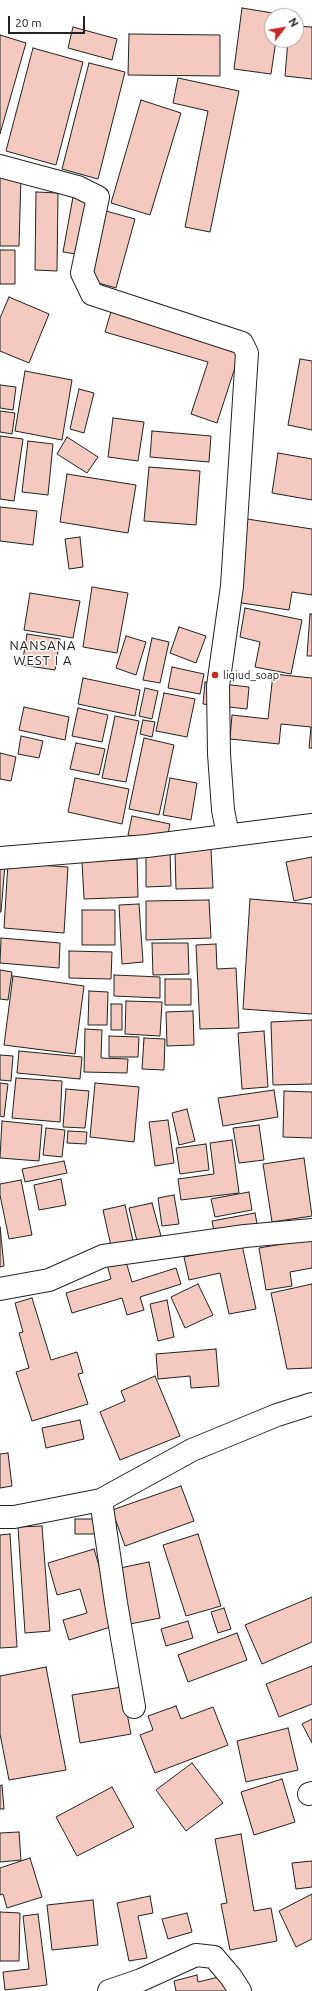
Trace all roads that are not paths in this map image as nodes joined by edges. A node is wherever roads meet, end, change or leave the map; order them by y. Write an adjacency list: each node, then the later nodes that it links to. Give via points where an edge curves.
1 (0, 166): 3 (street, via 78,187 98,197 82,273 92,294 242,343 247,353 232,586 218,686 219,754 223,810)
2 (312, 825): 3 (street)
3 (228, 835): 4 (street, via 147,846)
4 (0, 858)
5 (312, 1230): 6 (street, via 244,1236 103,1256 50,1280)
6 (0, 1289)
7 (312, 1404): 8 (street, via 277,1415 192,1450)
8 (101, 1500): 9 (street, via 14,1517); 10 (street)
9 (0, 1517)
10 (134, 1707)
11 (110, 1991): 12 (street, via 196,1955 214,1957)
12 (240, 1991)

